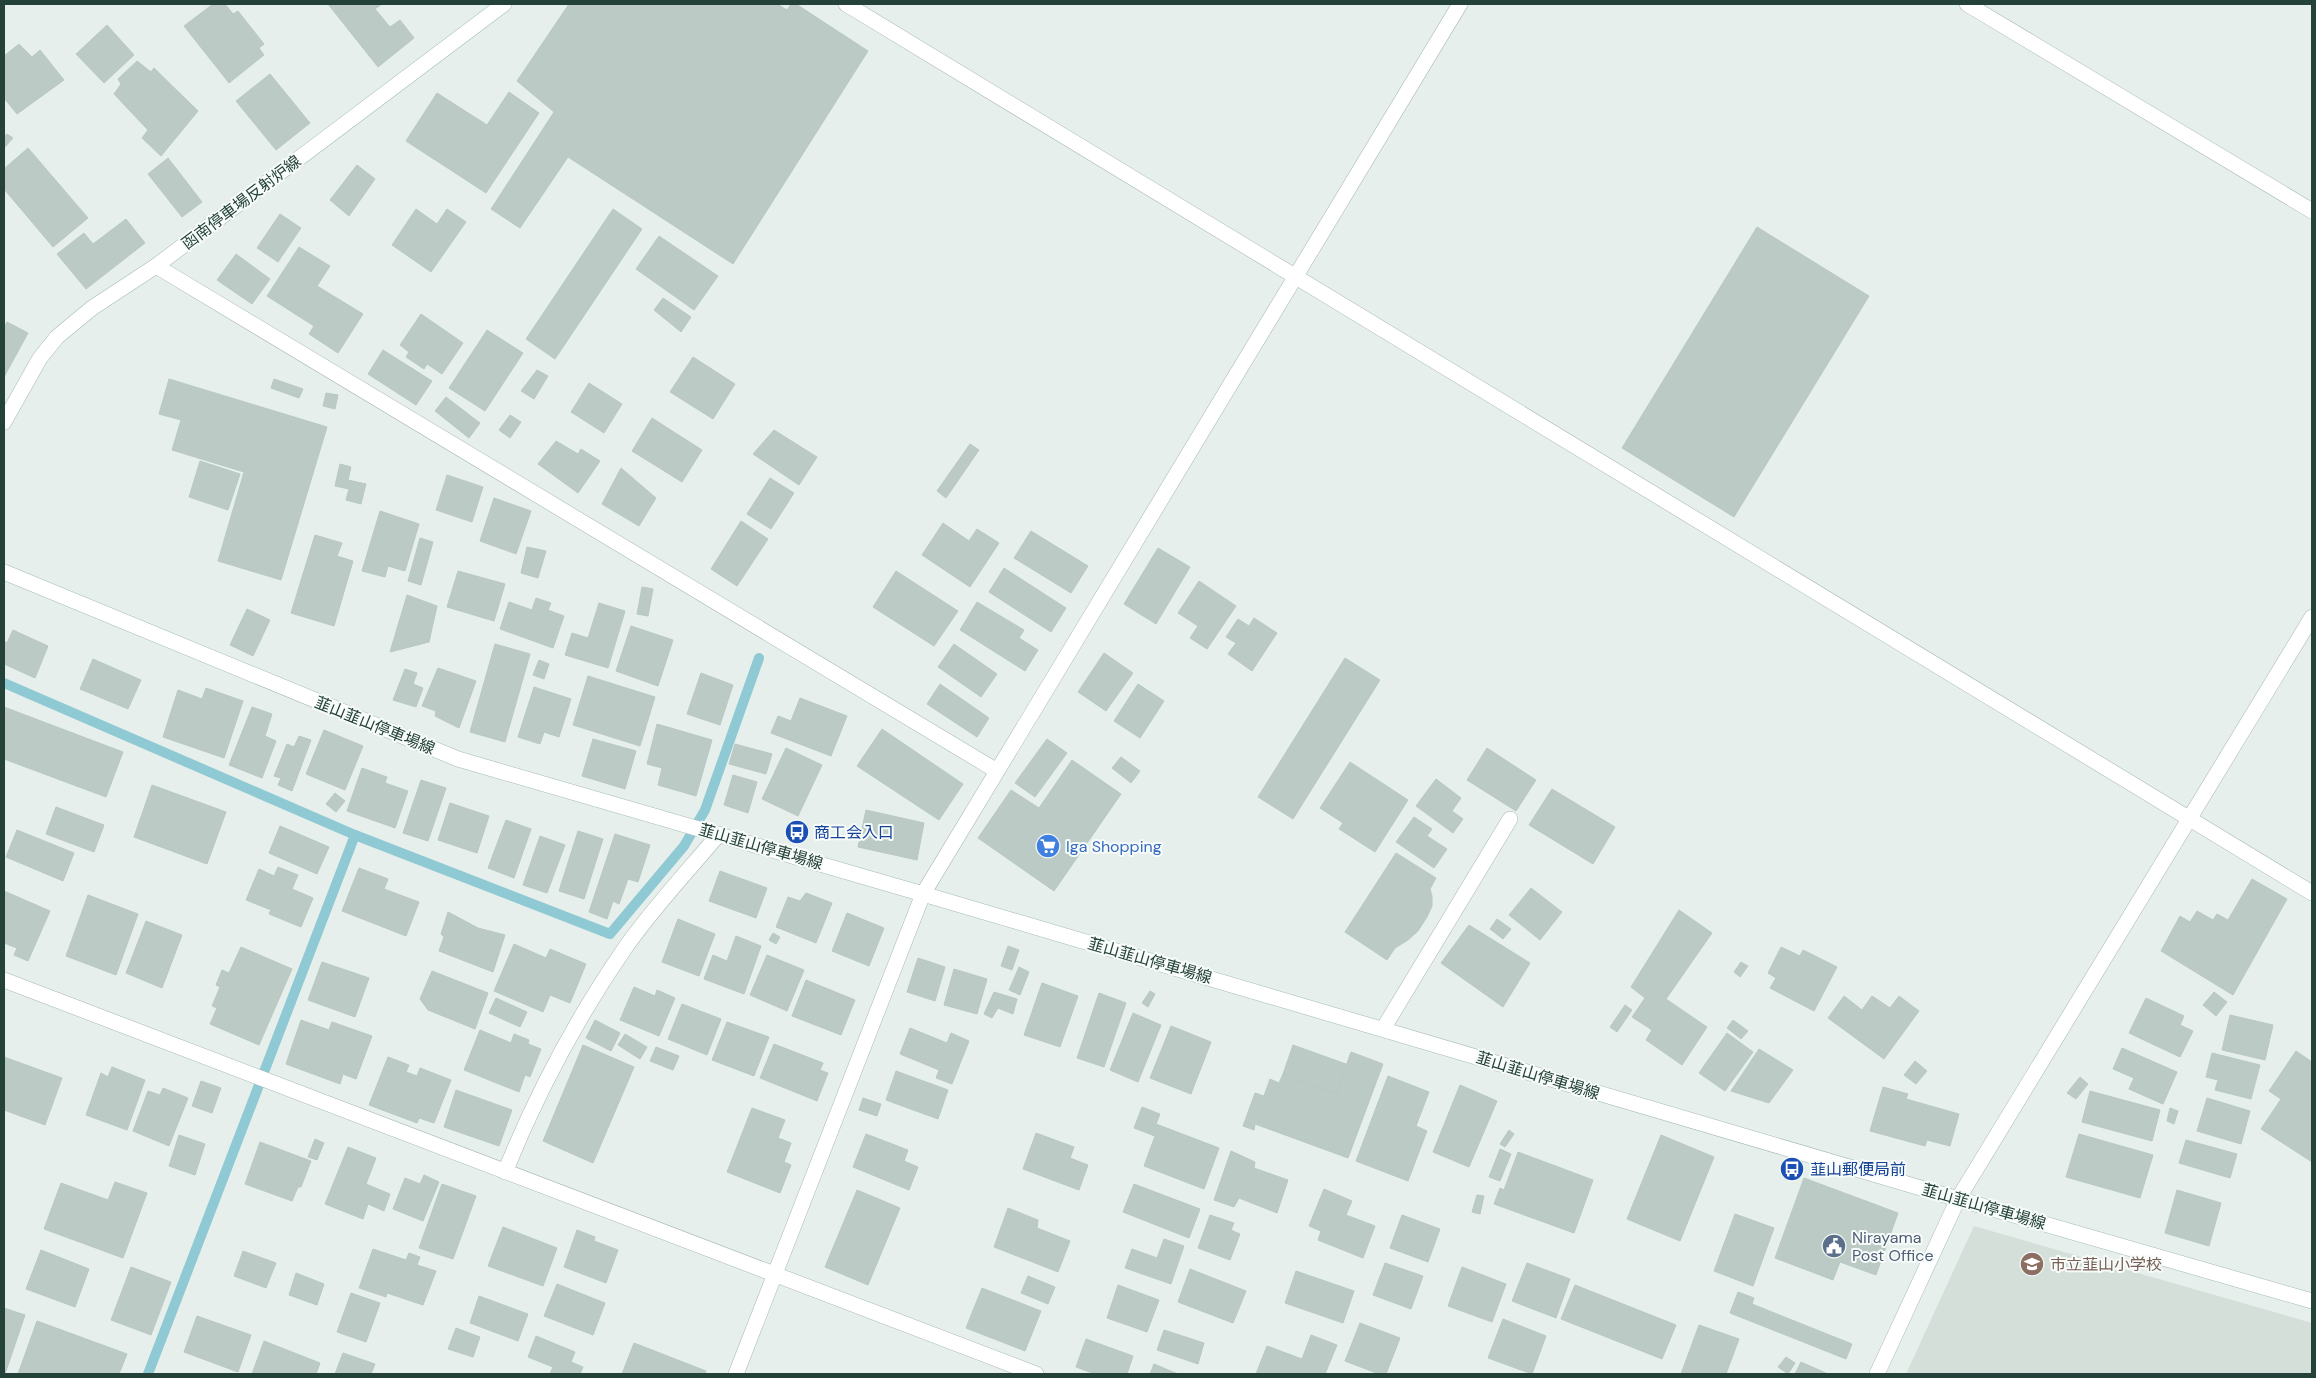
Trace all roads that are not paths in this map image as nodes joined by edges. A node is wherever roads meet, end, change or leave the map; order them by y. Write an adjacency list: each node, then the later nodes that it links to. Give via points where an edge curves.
1 (504, 4): 6 (street, 函南停車場反射炉線)
2 (846, 4): 7 (street)
3 (1460, 4): 7 (street)
4 (1967, 4): 5 (street)
5 (2312, 211)
6 (156, 266): 8 (street, 函南停車場反射炉線, via 92,308 57,337 40,358); 11 (street)
7 (1294, 276): 11 (street); 13 (street)
8 (4, 422)
9 (4, 572): 14 (street, 韮山韮山停車場線, via 458,759)
10 (2312, 617): 13 (street)
11 (997, 771): 16 (street)
12 (1510, 819): 18 (street)
13 (2189, 819): 15 (street); 20 (street)
14 (719, 834): 16 (street, 韮山韮山停車場線); 19 (street, via 656,907 587,1006 537,1098)
15 (2312, 893)
16 (924, 894): 18 (street, 韮山韮山停車場線); 21 (street)
17 (4, 980): 19 (street)
18 (1383, 1029): 20 (street, 韮山韮山停車場線)
19 (505, 1172): 21 (street)
20 (1958, 1199): 22 (street, 韮山韮山停車場線); 25 (street)
21 (775, 1275): 23 (street); 24 (street)
22 (2312, 1301)
23 (736, 1374)
24 (1036, 1374)
25 (1877, 1374)

